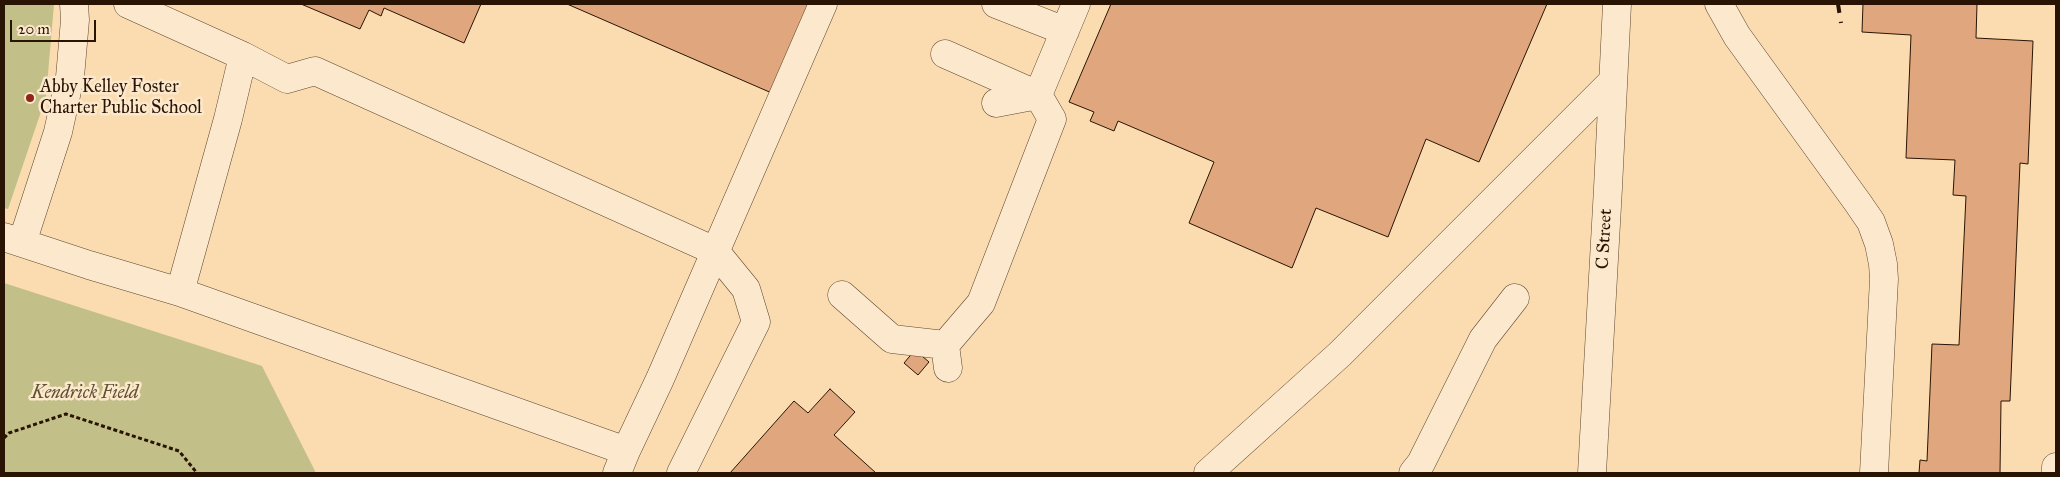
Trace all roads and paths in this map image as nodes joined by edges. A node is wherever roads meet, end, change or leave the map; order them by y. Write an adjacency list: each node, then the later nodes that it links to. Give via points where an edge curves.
1 (74, 4): 14 (street, via 70,76 58,132)
2 (128, 4): 10 (street)
3 (823, 4): 15 (street)
4 (996, 4): 8 (street)
5 (1076, 4): 8 (street)
6 (1617, 4): 11 (street, C Street)
7 (1719, 4): 27 (street, via 1737,36 1871,222 1879,244 1884,279)
8 (1064, 31): 12 (street)
9 (945, 54): 12 (street)
10 (243, 56): 15 (street, via 287,78 316,71); 16 (street)
11 (1613, 81): 24 (street, via 1340,354); 26 (street, C Street)
12 (1038, 95): 13 (street); 17 (street, via 1052,118 981,303 946,356 892,340)
13 (996, 103)
14 (13, 240): 16 (street)
15 (716, 251): 20 (street); 23 (street, via 746,289 756,322)
16 (180, 292): 20 (street)
17 (842, 295)
18 (1515, 298): 25 (street, via 1483,340)
19 (4, 438): 22 (path, via 9,433 66,414 179,451)
20 (622, 462)
21 (2056, 467): 28 (street)
22 (197, 473)
23 (681, 473)
24 (1208, 473)
25 (1413, 473)
26 (1592, 473)
27 (1874, 473)
28 (2056, 473)

